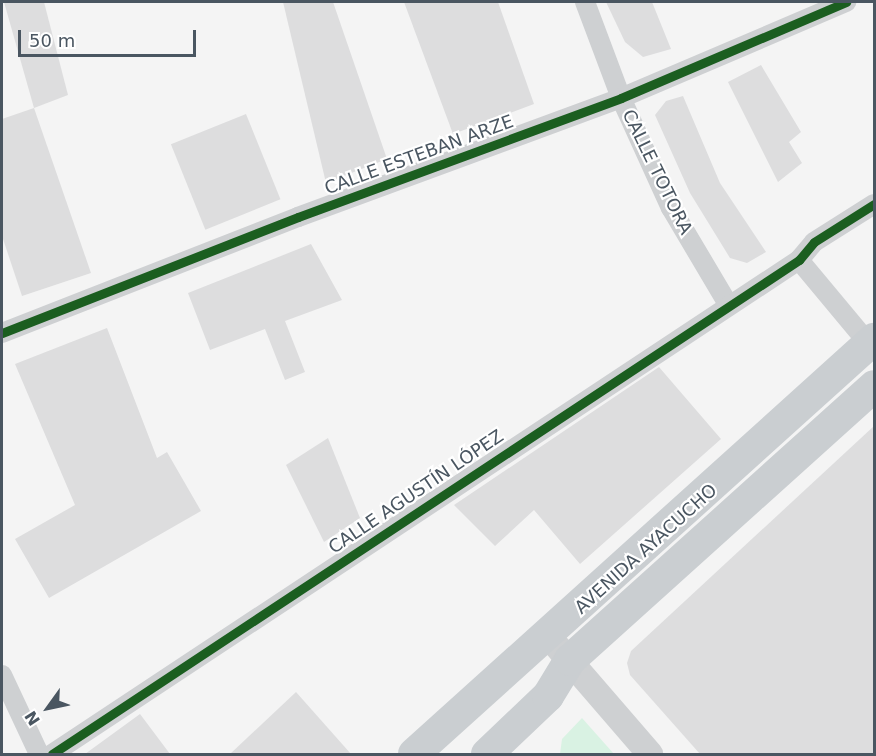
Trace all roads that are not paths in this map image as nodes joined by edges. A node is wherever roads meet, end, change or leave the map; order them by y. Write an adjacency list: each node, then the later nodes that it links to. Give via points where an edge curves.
1 (585, 2): 3 (street, CALLE TOTORA)
2 (846, 2): 3 (street, CALLE ESTEBAN ARZE)
3 (621, 98): 6 (street, CALLE TOTORA, via 671,207); 7 (street, CALLE ESTEBAN ARZE)
4 (874, 204): 5 (street, CALLE AGUSTÍN LÓPEZ, via 814,242)
5 (799, 260): 6 (street, CALLE AGUSTÍN LÓPEZ); 8 (street)
6 (728, 304): 14 (street, CALLE AGUSTÍN LÓPEZ)
7 (2, 333)
8 (872, 341): 10 (main road, AVENIDA AYACUCHO)
9 (874, 386): 11 (main road, AVENIDA AYACUCHO)
10 (549, 637): 11 (street); 15 (main road, AVENIDA AYACUCHO)
11 (570, 660): 16 (main road, AVENIDA AYACUCHO, via 548,696); 17 (street)
12 (2, 675): 13 (street)
13 (39, 754)
14 (52, 754)
15 (414, 754)
16 (487, 754)
17 (650, 754)

